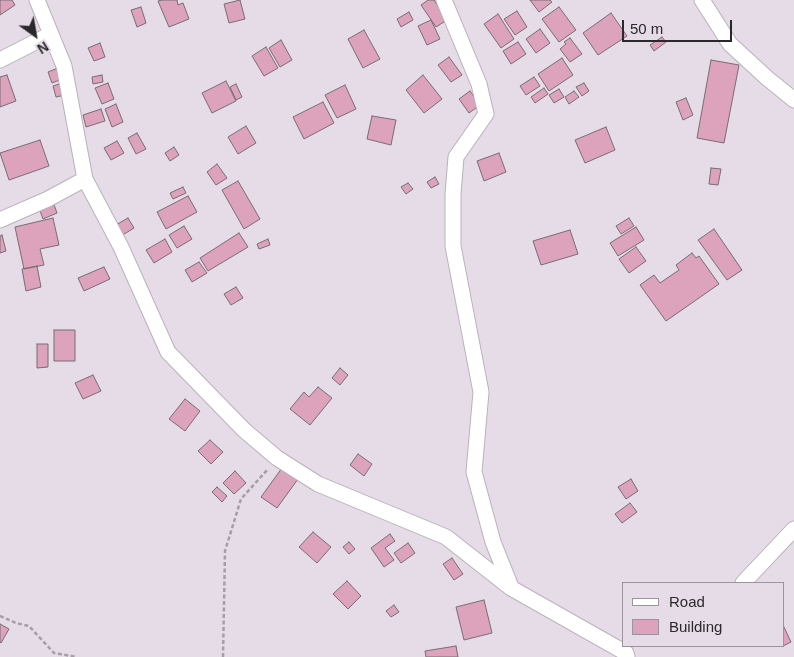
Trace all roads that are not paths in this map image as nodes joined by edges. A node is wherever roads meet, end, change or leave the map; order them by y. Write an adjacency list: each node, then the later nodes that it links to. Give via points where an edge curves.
1 (37, 0): 4 (street)
2 (444, 0): 11 (street, via 479,84 486,114 456,158 453,246 481,392 474,472 493,542)
3 (702, 0): 6 (street, via 730,44)
4 (51, 34): 5 (street); 7 (street, via 64,66)
5 (0, 60)
6 (794, 100)
7 (85, 180): 8 (street); 11 (street, via 121,247 168,352 244,430 277,458 318,484 446,537)
8 (0, 220)
9 (794, 529): 10 (street)
10 (744, 582)
11 (511, 588): 12 (street)
12 (628, 653)

